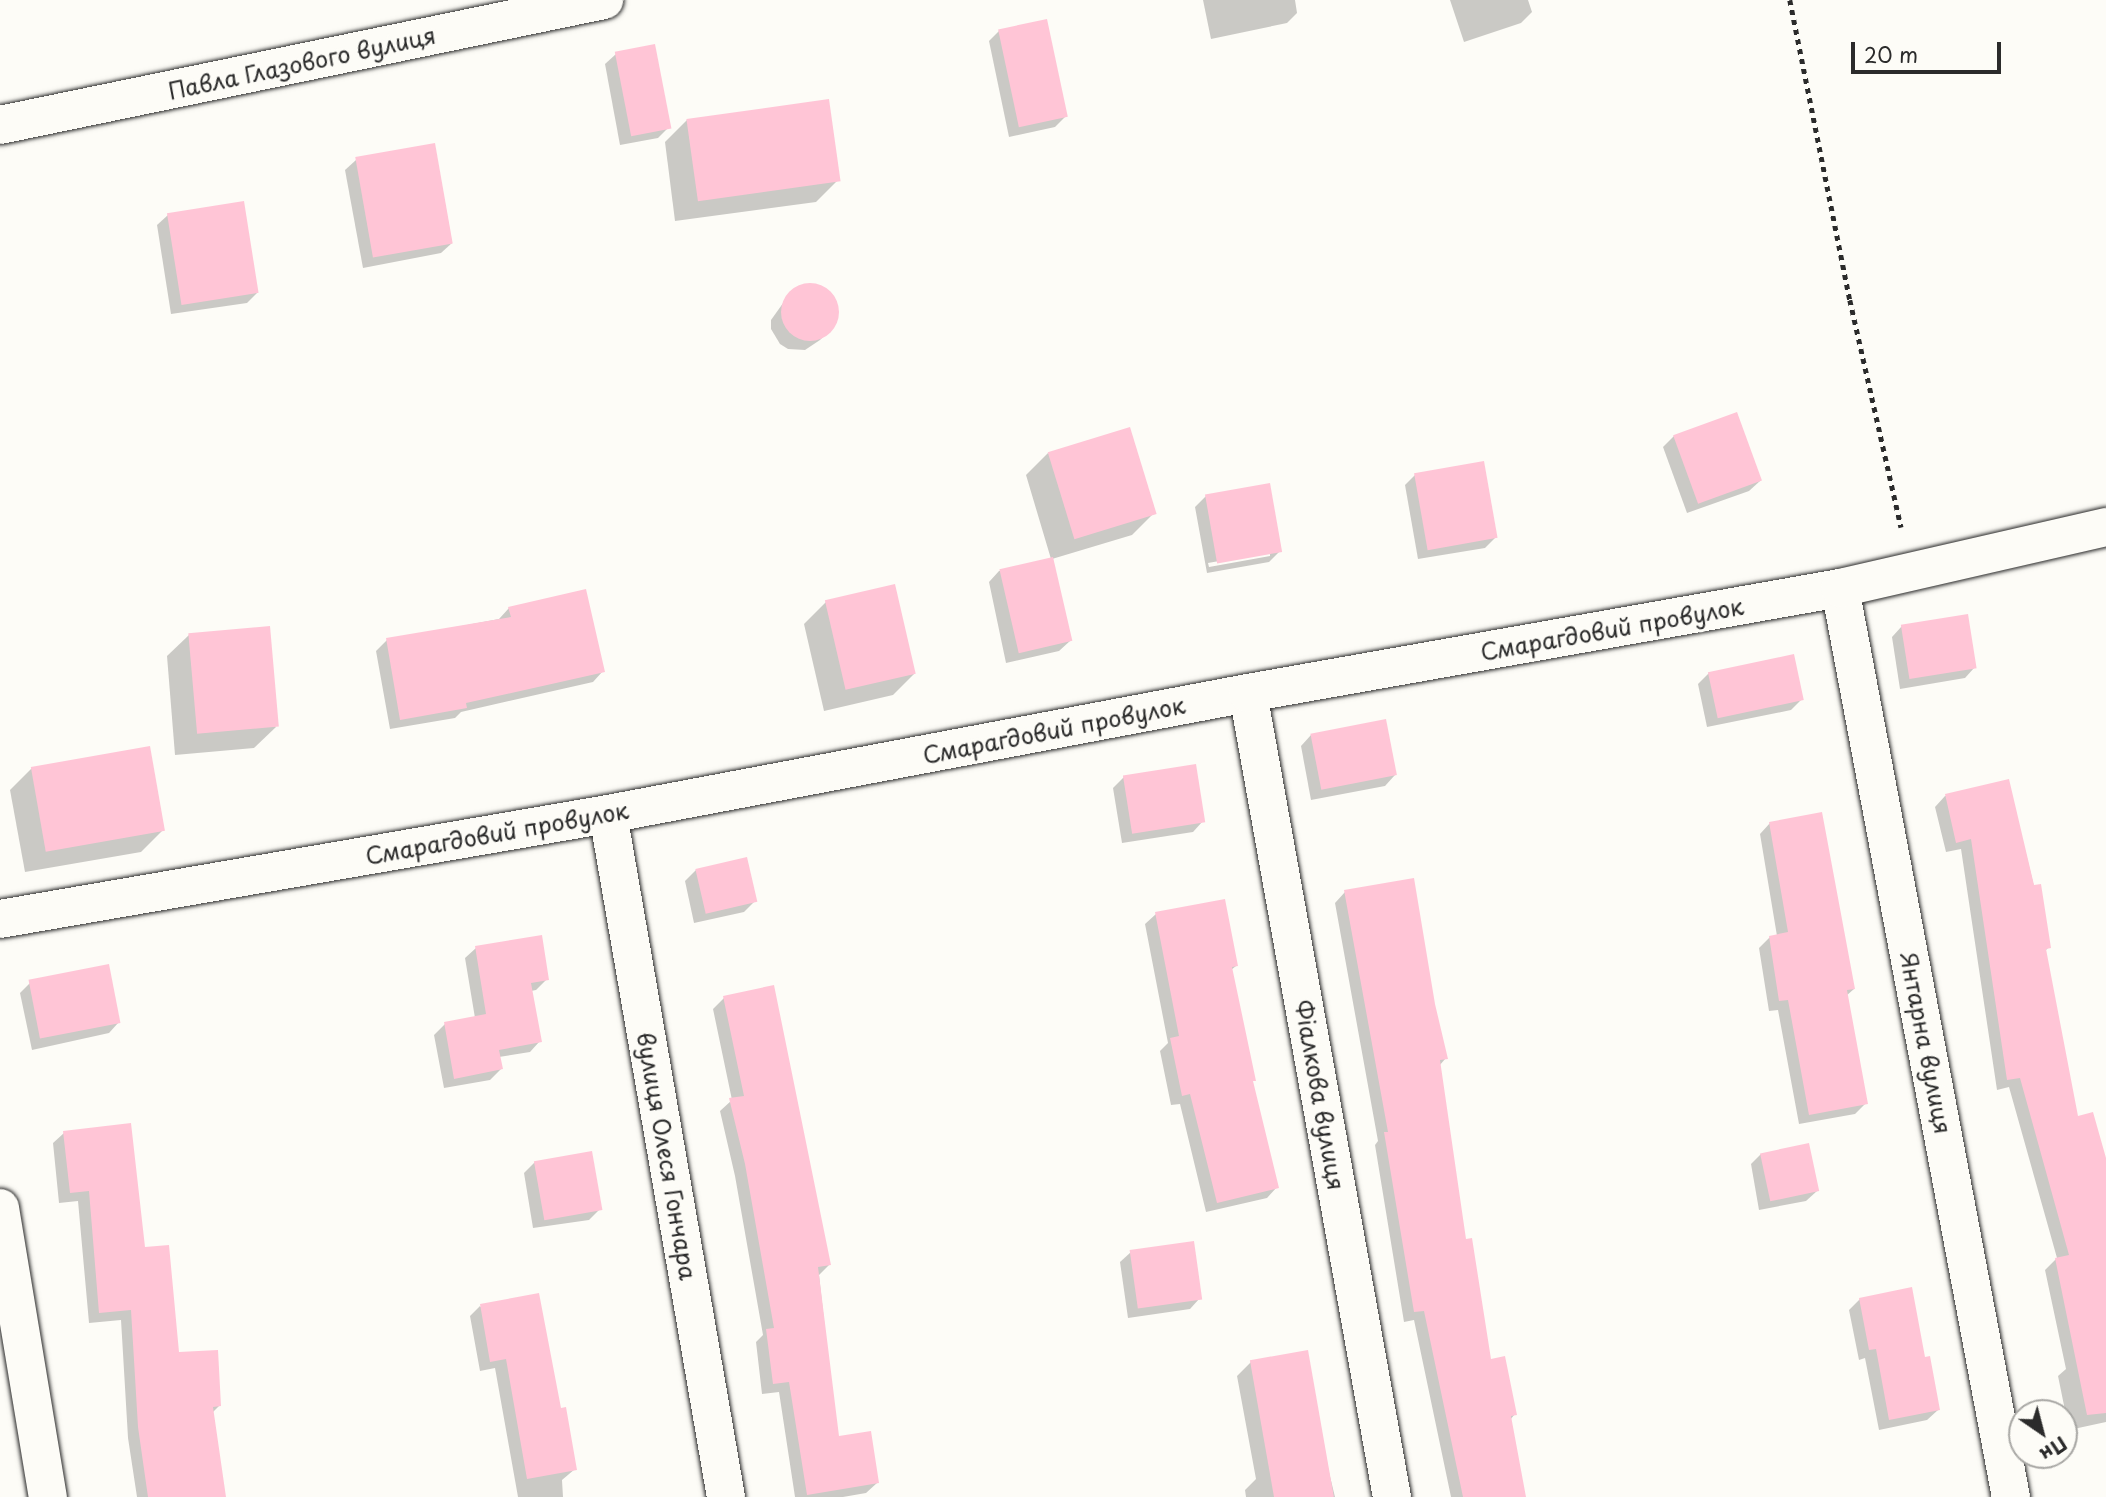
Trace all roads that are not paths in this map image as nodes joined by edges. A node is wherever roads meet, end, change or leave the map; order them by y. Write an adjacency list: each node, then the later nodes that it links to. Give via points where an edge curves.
1 (604, 0): 2 (street, Павла Глазового вулиця)
2 (0, 125)
3 (2106, 527): 4 (street, Смарагдовий провулок)
4 (1840, 589): 5 (street, Смарагдовий провулок); 12 (street, Янтарна вулиця)
5 (1248, 694): 6 (street, Смарагдовий провулок); 11 (street, Фіалкова вулиця)
6 (608, 814): 7 (street, Смарагдовий провулок); 10 (street, вулиця Олеся Гончара)
7 (0, 919)
8 (0, 1208): 9 (street)
9 (48, 1497)
10 (726, 1497)
11 (1392, 1497)
12 (2011, 1497)

